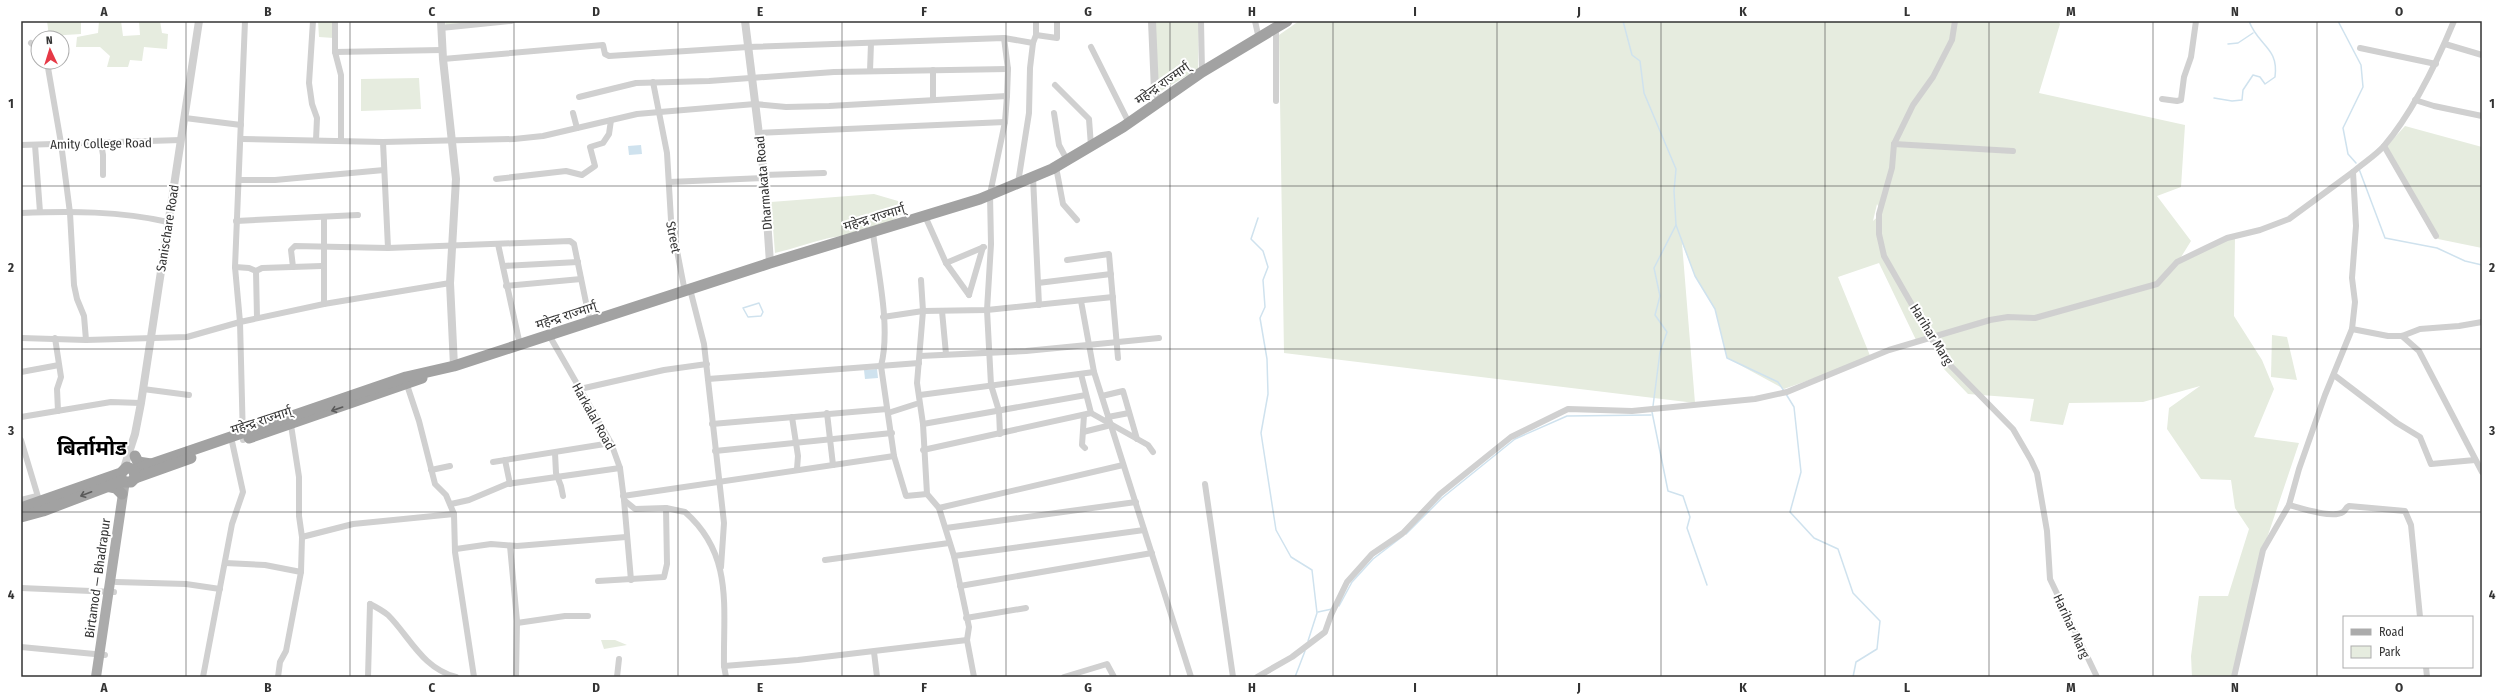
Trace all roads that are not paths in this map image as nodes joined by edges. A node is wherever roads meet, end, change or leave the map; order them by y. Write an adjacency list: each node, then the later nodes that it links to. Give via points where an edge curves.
1 (199, 21): 52 (street, Sanischare Road)
2 (245, 21): 56 (street)
3 (313, 21): 61 (street, via 310,83 312,104 317,118)
4 (335, 21): 28 (street)
5 (511, 21): 16 (street)
6 (745, 21): 24 (street, Dharmakata Road)
7 (1036, 21): 18 (street)
8 (1056, 21): 18 (street, via 1057,38)
9 (1152, 21): 44 (street, via 1155,91)
10 (1201, 21): 36 (street)
11 (1255, 21): 20 (street)
12 (1286, 21): 17 (highway, महेन्द्र राज्मार्ग्)
13 (1955, 21): 68 (street, Harihar Marg, via 1952,40 1933,76 1913,105)
14 (2196, 21): 43 (street, via 2181,100)
15 (2454, 21): 23 (street)
16 (441, 24): 27 (street)
17 (1276, 28): 20 (highway, महेन्द्र राज्मार्ग्); 46 (street)
18 (1036, 35): 21 (street)
19 (1004, 38): 21 (street); 22 (street); 32 (street)
20 (1259, 39): 36 (highway, महेन्द्र राज्मार्ग्)
21 (1033, 43): 84 (street, via 1029,113)
22 (871, 44): 24 (street); 35 (street)
23 (2445, 44): 29 (street); 31 (street)
24 (748, 47): 30 (street, via 609,56 605,54 603,45); 37 (street, Dharmakata Road)
25 (1091, 47): 55 (street)
26 (2360, 48): 31 (street)
27 (442, 50): 28 (street); 30 (street)
28 (335, 52): 62 (street, via 341,75)
29 (2482, 55)
30 (443, 59): 63 (street)
31 (2436, 64): 45 (street)
32 (1008, 69): 34 (street); 40 (street)
33 (48, 70): 65 (street)
34 (933, 70): 35 (street); 42 (street)
35 (870, 71): 37 (street)
36 (1202, 72): 44 (highway, महेन्द्र राज्मार्ग्)
37 (752, 77): 38 (street); 47 (street, Dharmakata Road)
38 (653, 82): 41 (street, via 636,83); 49 (street, Street)
39 (1055, 85): 70 (street, via 1089,119)
40 (1007, 96): 42 (street); 54 (street)
41 (579, 97)
42 (933, 99): 47 (street, via 829,106 786,107)
43 (2162, 99)
44 (1160, 100): 55 (highway, महेन्द्र राज्मार्ग्)
45 (2415, 100): 51 (street); 71 (street)
46 (1276, 101)
47 (755, 104): 49 (street); 58 (street, Dharmakata Road)
48 (573, 112): 57 (street)
49 (660, 112): 53 (street); 83 (street, Street)
50 (1054, 113): 73 (street, via 1059,145)
51 (2482, 116)
52 (185, 118): 56 (street); 60 (street, Sanischare Road)
53 (611, 120): 57 (street); 81 (street, via 609,134 603,143 590,147 595,166 582,175 566,171)
54 (1005, 122): 58 (street); 85 (street)
55 (1129, 123): 70 (highway, महेन्द्र राज्मार्ग्)
56 (241, 125): 59 (street)
57 (577, 128): 63 (street, via 543,136 514,139)
58 (758, 133): 79 (street, Dharmakata Road)
59 (242, 139): 61 (street); 82 (street)
60 (181, 140): 66 (street, Amity College Road); 94 (street, Sanischare Road)
61 (316, 140): 62 (street)
62 (341, 140): 64 (street)
63 (451, 140): 64 (street); 99 (street, via 456,179)
64 (383, 142): 75 (street)
65 (61, 143): 66 (street, Amity College Road); 69 (street, Amity College Road); 88 (street)
66 (100, 143): 78 (street, via 104,155)
67 (21, 144): 69 (street, Amity College Road)
68 (1894, 144): 72 (street); 138 (street, Harihar Marg, via 1892,168 1879,214 1879,234 1884,256)
69 (35, 145): 86 (street)
70 (1091, 146): 73 (highway, महेन्द्र राज्मार्ग्)
71 (2384, 146): 76 (street); 96 (street)
72 (2013, 151)
73 (1067, 160): 74 (highway, महेन्द्र राज्मार्ग्)
74 (1056, 167): 80 (highway, महेन्द्र राज्मार्ग्); 92 (street, via 1063,204)
75 (384, 170): 82 (street, via 275,180); 102 (street)
76 (2353, 172): 131 (street, via 2356,226); 138 (street, via 2289,219 2260,230 2227,238 2177,262 2157,284 2035,318 2008,317 1990,320)
77 (824, 173): 79 (street)
78 (103, 175)
79 (764, 177): 83 (street); 105 (street, Dharmakata Road)
80 (1033, 177): 84 (highway, महेन्द्र राज्मार्ग्); 116 (street)
81 (496, 179)
82 (239, 180): 93 (street)
83 (669, 182): 118 (street, Street, via 671,220)
84 (1018, 183): 85 (highway, महेन्द्र राज्मार्ग्)
85 (990, 194): 91 (highway, महेन्द्र राज्मार्ग्); 98 (street)
86 (40, 212): 87 (street); 88 (street)
87 (21, 213)
88 (70, 213): 94 (street, via 140,216); 139 (street, via 73,274 77,299 84,316)
89 (358, 215): 90 (street)
90 (324, 216): 93 (street); 101 (street)
91 (925, 216): 95 (highway, महेन्द्र राज्मार्ग्); 106 (street)
92 (1077, 220)
93 (236, 221): 109 (street)
94 (168, 222): 136 (street, Sanischare Road)
95 (873, 233): 105 (highway, महेन्द्र राज्मार्ग्); 126 (street)
96 (2436, 236)
97 (498, 244): 99 (street); 104 (street, via 570,241 574,244); 108 (street)
98 (991, 244): 100 (street); 123 (street)
99 (453, 245): 102 (street); 115 (street)
100 (983, 247): 106 (street); 106 (street, via 969,295)
101 (322, 248): 102 (street); 107 (street); 110 (street, via 292,248)
102 (388, 248)
103 (1067, 260): 112 (street, via 1109,254)
104 (578, 262): 108 (street); 113 (street)
105 (770, 263): 118 (highway, महेन्द्र राज्मार्ग्)
106 (946, 263)
107 (322, 266): 110 (street); 121 (street)
108 (503, 266): 117 (street)
109 (235, 267): 111 (street); 128 (street)
110 (293, 267): 111 (street, via 262,268)
111 (256, 271): 127 (street)
112 (1111, 274): 116 (street); 119 (street)
113 (582, 279): 117 (street); 129 (street)
114 (921, 280): 124 (street)
115 (450, 283): 121 (street); 150 (street)
116 (1038, 283): 122 (street)
117 (506, 286): 141 (street)
118 (688, 290): 129 (highway, महेन्द्र राज्मार्ग्); 148 (street, Street, via 700,324)
119 (1113, 297): 120 (street); 140 (street)
120 (1081, 301): 122 (street); 142 (street)
121 (324, 304): 127 (street)
122 (1039, 305): 123 (street)
123 (987, 310): 125 (street); 143 (street)
124 (922, 311): 125 (street); 126 (street); 145 (street)
125 (942, 311): 144 (street)
126 (883, 317): 151 (street, via 885,352)
127 (257, 318): 128 (street)
128 (240, 322): 136 (street, via 187,337); 185 (street)
129 (590, 322): 132 (highway, महेन्द्र राज्मार्ग्)
130 (2482, 322): 133 (street, via 2420,329)
131 (2352, 329): 133 (street); 156 (street)
132 (549, 335): 141 (highway, महेन्द्र राज्मार्ग्); 161 (street, Harkalal Road)
133 (2402, 336): 201 (street, via 2419,351)
134 (21, 338): 135 (street)
135 (55, 338): 139 (street); 149 (street)
136 (150, 338): 139 (street); 160 (street, Sanischare Road)
137 (1159, 338): 140 (street)
138 (1931, 338): 274 (street, via 1889,350 1787,392 1755,399 1632,411 1568,409 1511,437 1440,494 1403,533 1372,554 1347,582 1325,632 1292,657); 275 (street, Harihar Marg, via 1951,366 2013,429 2031,460 2037,474 2047,531 2050,580)
139 (86, 340)
140 (1116, 342): 142 (street); 146 (street)
141 (520, 345): 150 (highway, महेन्द्र राज्मार्ग्)
142 (1089, 345): 143 (street); 154 (street)
143 (989, 352): 144 (street); 159 (street)
144 (946, 354): 145 (street)
145 (920, 356): 147 (street)
146 (1118, 358)
147 (919, 363): 151 (street); 163 (street, via 917,383)
148 (706, 364): 157 (street, Street); 161 (street, via 664,370)
149 (59, 365): 153 (street); 170 (street, via 61,377 57,399)
150 (454, 366): 152 (highway, महेन्द्र राज्मार्ग्)
151 (882, 366): 157 (street); 168 (street)
152 (439, 371): 158 (highway, महेन्द्र राज्मार्ग्); 185 (highway, महेन्द्र राज्मार्ग्, via 406,377)
153 (21, 372)
154 (1094, 372): 155 (street); 165 (street)
155 (1081, 374): 159 (street); 164 (street)
156 (2334, 375): 201 (street, via 2397,423 2420,437 2431,464); 223 (street, via 2324,394)
157 (708, 379): 177 (street, Street)
158 (407, 385): 179 (highway, महेन्द्र राज्मार्ग्, one-way to 179); 209 (street)
159 (991, 385): 163 (street); 169 (street)
160 (143, 389): 162 (street); 166 (street, Sanischare Road)
161 (580, 389): 190 (street, Harkalal Road)
162 (189, 395)
163 (920, 395): 178 (street)
164 (1086, 395): 169 (street); 173 (street)
165 (1102, 396): 172 (street, via 1123,391); 176 (street)
166 (141, 403): 170 (street, via 111,402); 183 (street, Sanischare Road)
167 (916, 404): 168 (street)
168 (888, 411): 171 (street); 181 (street)
169 (999, 411): 178 (street); 184 (street)
170 (58, 412): 174 (street)
171 (827, 413): 175 (street); 186 (street)
172 (1129, 413): 176 (street); 187 (street)
173 (1088, 414): 180 (street); 182 (street); 184 (street)
174 (21, 417)
175 (792, 417): 177 (street); 191 (street)
176 (1108, 417): 180 (street)
177 (712, 424): 195 (street, Street)
178 (923, 424): 193 (street)
179 (291, 425): 185 (highway, महेन्द्र राज्मार्ग्); 230 (street, via 299,477)
180 (1111, 425): 182 (street); 187 (street); 205 (street)
181 (892, 432): 186 (street); 199 (street)
182 (1083, 432): 192 (street, via 1082,445)
183 (135, 434): 198 (street, Sanischare Road); 211 (street, Sanischare Road)
184 (1000, 434): 193 (street)
185 (243, 436): 189 (highway, महेन्द्र राज्मार्ग्)
186 (830, 439): 191 (street); 204 (street)
187 (1137, 439): 196 (street, via 1148,445)
188 (21, 440): 194 (street)
189 (231, 441): 203 (highway, महेन्द्र राज्मार्ग्); 211 (highway, महेन्द्र राज्मार्ग्); 238 (street, via 243,492 232,524)
190 (611, 443): 197 (street); 207 (street, Harkalal Road)
191 (795, 443): 195 (street); 208 (street)
192 (1085, 448)
193 (923, 450): 218 (street)
194 (22, 451): 224 (street)
195 (715, 451): 213 (street, Street)
196 (1153, 452)
197 (555, 453): 200 (street); 212 (street)
198 (135, 456): 203 (highway, via 138,462); 211 (street, Sanischare Road)
199 (894, 456): 204 (street); 218 (street, via 906,496)
200 (505, 460): 202 (street); 214 (street)
201 (2475, 460): 210 (street)
202 (494, 462)
203 (151, 464): 211 (highway, महेन्द्र राज्मार्ग्)
204 (833, 465): 208 (street)
205 (1123, 465): 221 (street); 226 (street)
206 (450, 466): 209 (street)
207 (620, 468): 212 (street); 220 (street, Harkalal Road)
208 (797, 469): 213 (street)
209 (431, 470): 222 (street, via 436,484)
210 (2482, 472)
211 (128, 475): 216 (highway, महेन्द्र राज्मार्ग्); 217 (main road, Birtamod — Bhadrapur); 224 (highway, महेन्द्र राज्मार्ग्); 245 (main road, Birtamod — Bhadrapur)
212 (558, 477): 214 (street); 219 (street)
213 (719, 480): 220 (street); 239 (street, Street, via 724,523)
214 (510, 484): 222 (street, via 469,500)
215 (1205, 484): 273 (street)
216 (106, 486): 217 (highway, via 116,488); 224 (highway, महेन्द्र राज्मार्ग्, one-way to 224)
217 (122, 494): 245 (main road, Birtamod — Bhadrapur)
218 (927, 494): 226 (street)
219 (562, 496)
220 (624, 498): 225 (street, via 635,509); 231 (street, Harkalal Road)
221 (1136, 502): 228 (street); 229 (street)
222 (450, 504): 227 (street)
223 (2289, 504): 249 (street, via 2312,512 2343,512 2349,506 2390,512 2405,511 2411,525); 276 (street, via 2263,550)
224 (26, 507)
225 (666, 508): 239 (street, via 679,509 693,518); 241 (street, via 667,564 664,577)
226 (939, 508): 228 (street)
227 (454, 514): 230 (street, via 353,524); 234 (street)
228 (946, 528): 232 (street)
229 (1144, 530): 235 (street); 236 (street)
230 (302, 537): 240 (street)
231 (626, 537): 233 (street); 241 (street, Harkalal Road)
232 (949, 544): 236 (street); 237 (street)
233 (510, 546): 234 (street, via 491,544); 251 (street)
234 (456, 549): 264 (street)
235 (1152, 553): 243 (street); 272 (street)
236 (954, 556): 243 (street)
237 (825, 560)
238 (225, 564): 240 (street, via 265,565); 246 (street)
239 (721, 567): 257 (street, via 724,582)
240 (301, 572): 261 (street, via 286,651 280,662)
241 (631, 580): 242 (street)
242 (598, 581)
243 (960, 586): 250 (street)
244 (21, 588): 245 (street)
245 (113, 588): 246 (street, via 186,584); 255 (main road, Birtamod — Bhadrapur)
246 (220, 589): 260 (street)
247 (1026, 608): 250 (street)
248 (588, 616): 251 (street)
249 (2420, 616)
250 (966, 618): 252 (street, via 969,627)
251 (517, 623): 265 (street)
252 (967, 640): 254 (street); 269 (street)
253 (21, 647): 255 (street)
254 (874, 652): 257 (street); 268 (street)
255 (102, 655): 258 (main road, Birtamod — Bhadrapur); 259 (main road, Birtamod — Bhadrapur)
256 (619, 659): 266 (street)
257 (724, 666): 267 (street)
258 (96, 677)
259 (101, 677)
260 (203, 677)
261 (278, 677)
262 (368, 677): 263 (street, via 370,604 388,615 420,655 439,670)
263 (456, 677)
264 (475, 677)
265 (516, 677)
266 (618, 677)
267 (726, 677)
268 (877, 677)
269 (974, 677)
270 (1064, 677): 271 (street, via 1107,664)
271 (1114, 677)
272 (1191, 677)
273 (1232, 677)
274 (1257, 677)
275 (2097, 677)
276 (2234, 677)

